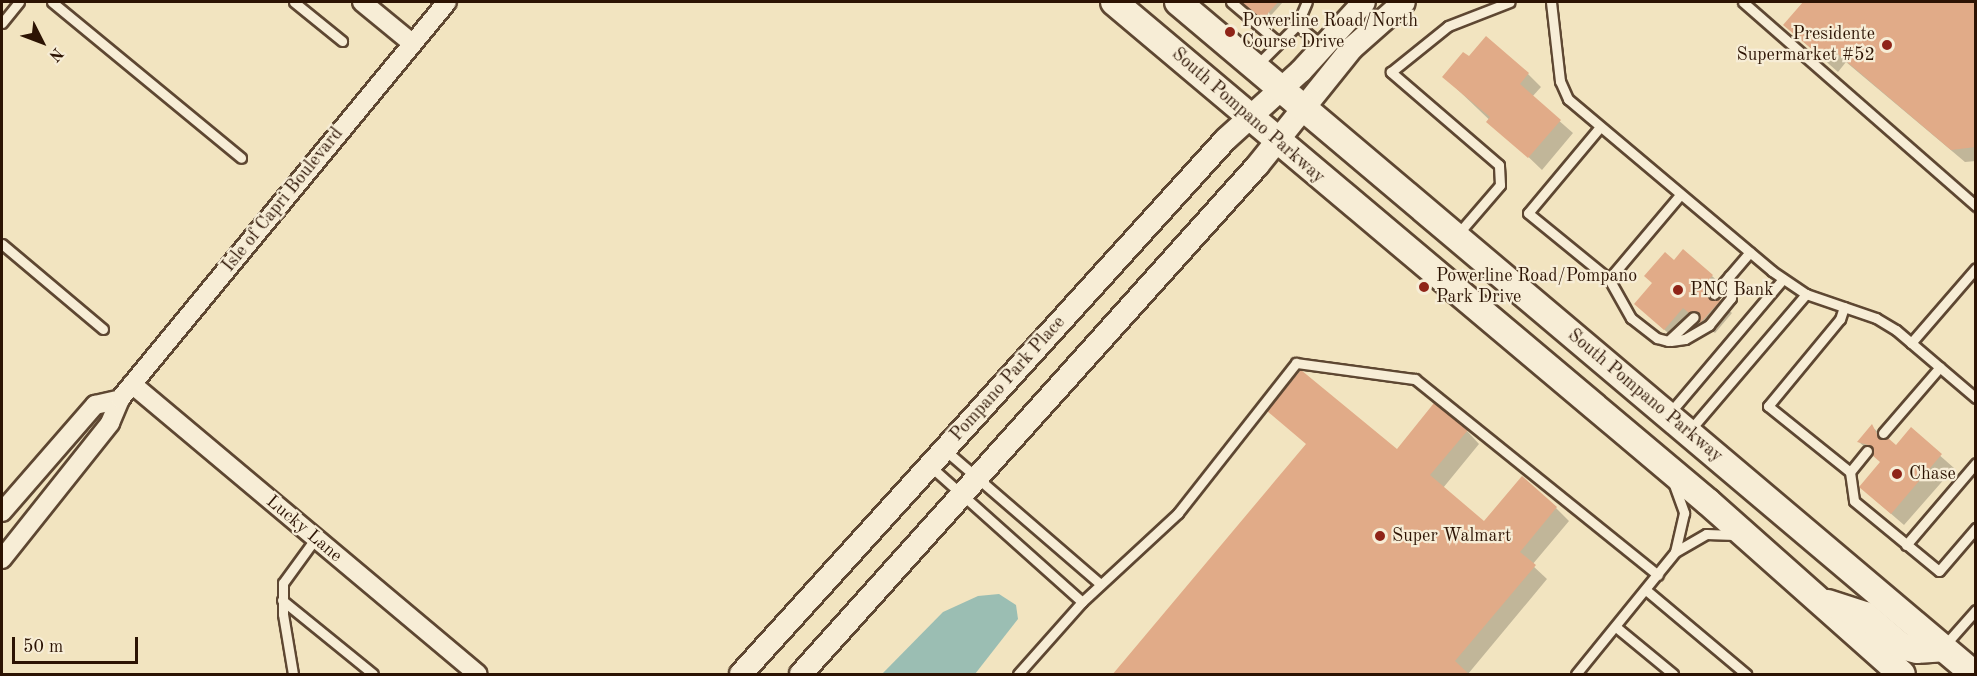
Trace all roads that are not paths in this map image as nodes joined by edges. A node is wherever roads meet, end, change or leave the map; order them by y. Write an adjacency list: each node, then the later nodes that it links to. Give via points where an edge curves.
1 (20, 2): 15 (lane)
2 (52, 2): 27 (lane)
3 (294, 2): 17 (lane)
4 (362, 2): 19 (street)
5 (447, 2): 19 (street, Isle of Capri Boulevard)
6 (1114, 2): 24 (main road, South Pompano Parkway)
7 (1231, 2): 18 (lane)
8 (1307, 2): 16 (lane)
9 (1364, 2): 20 (street, Pompano Park Place)
10 (1404, 2): 23 (street, via 1352,48)
11 (1510, 2): 30 (lane, via 1448,26 1391,72 1499,165 1500,185)
12 (1551, 2): 25 (lane, via 1560,81 1568,99)
13 (1743, 2): 29 (lane)
14 (1191, 8): 21 (main road, South Pompano Parkway)
15 (2, 23)
16 (1297, 25): 18 (lane); 20 (lane)
17 (342, 41)
18 (1278, 42): 21 (lane)
19 (412, 43): 45 (street, Isle of Capri Boulevard)
20 (1323, 46): 22 (street, Pompano Park Place)
21 (1255, 67): 22 (main road, South Pompano Parkway)
22 (1281, 89): 23 (main road, South Pompano Parkway); 24 (street, Pompano Park Place)
23 (1303, 107): 26 (street); 30 (main road, South Pompano Parkway)
24 (1249, 117): 26 (main road, South Pompano Parkway); 52 (street, Pompano Park Place)
25 (1600, 127): 28 (lane); 35 (lane, via 1528,213)
26 (1277, 141): 54 (main road, South Pompano Parkway); 56 (street)
27 (241, 158)
28 (1680, 195): 32 (lane); 35 (lane)
29 (1976, 206)
30 (1456, 237): 48 (main road, South Pompano Parkway)
31 (2, 244): 41 (lane)
32 (1750, 252): 34 (lane); 36 (lane)
33 (1974, 275): 43 (lane)
34 (1729, 276): 37 (lane); 42 (lane, via 1731,298 1709,325 1685,339)
35 (1609, 279): 42 (lane, via 1630,318 1657,338)
36 (1783, 279): 38 (lane); 48 (lane)
37 (1714, 294)
38 (1806, 294): 39 (lane); 49 (lane)
39 (1844, 307): 43 (lane, via 1876,318); 55 (lane, via 1840,319 1768,406)
40 (1694, 317): 42 (lane)
41 (103, 328)
42 (1668, 341)
43 (1911, 343): 44 (lane)
44 (1940, 367): 46 (lane); 50 (lane)
45 (132, 384): 47 (street, Isle of Capri Boulevard); 61 (street, Lucky Lane)
46 (1976, 398)
47 (120, 399): 58 (street, via 95,405); 64 (street, Isle of Capri Boulevard, via 110,423)
48 (1668, 415): 49 (main road, South Pompano Parkway)
49 (1689, 432): 73 (main road, South Pompano Parkway)
50 (1883, 433)
51 (1867, 451): 55 (lane)
52 (937, 458): 56 (lane); 57 (lane); 78 (street, Pompano Park Place)
53 (1976, 463): 62 (lane)
54 (1669, 472): 60 (main road, South Pompano Parkway); 63 (lane, via 1684,513)
55 (1850, 472): 62 (lane, via 1854,501)
56 (978, 477): 57 (street); 66 (lane)
57 (962, 495): 70 (lane); 79 (street)
58 (2, 512)
59 (1976, 528): 62 (lane, via 1939,571)
60 (1749, 538): 63 (lane, via 1706,534); 69 (main road, South Pompano Parkway)
61 (315, 539): 68 (lane, via 283,583); 74 (street, Lucky Lane)
62 (1906, 545)
63 (1675, 552): 65 (lane)
64 (2, 559)
65 (1658, 575): 66 (lane, via 1415,379 1296,363 1178,513); 67 (lane)
66 (1100, 584): 70 (lane)
67 (1646, 590): 72 (lane); 82 (lane)
68 (282, 600): 76 (lane); 77 (lane)
69 (1820, 601): 73 (main road, via 1865,615 1901,646 1917,650); 83 (main road, South Pompano Parkway)
70 (1082, 602): 80 (lane)
71 (1976, 610): 73 (lane)
72 (1616, 627): 75 (lane); 81 (lane)
73 (1943, 648): 84 (main road, South Pompano Parkway)
74 (472, 673)
75 (1580, 673)
76 (293, 675)
77 (373, 675)
78 (741, 675)
79 (801, 675)
80 (1018, 675)
81 (1673, 675)
82 (1746, 675)
83 (1902, 675)
84 (1974, 675)

